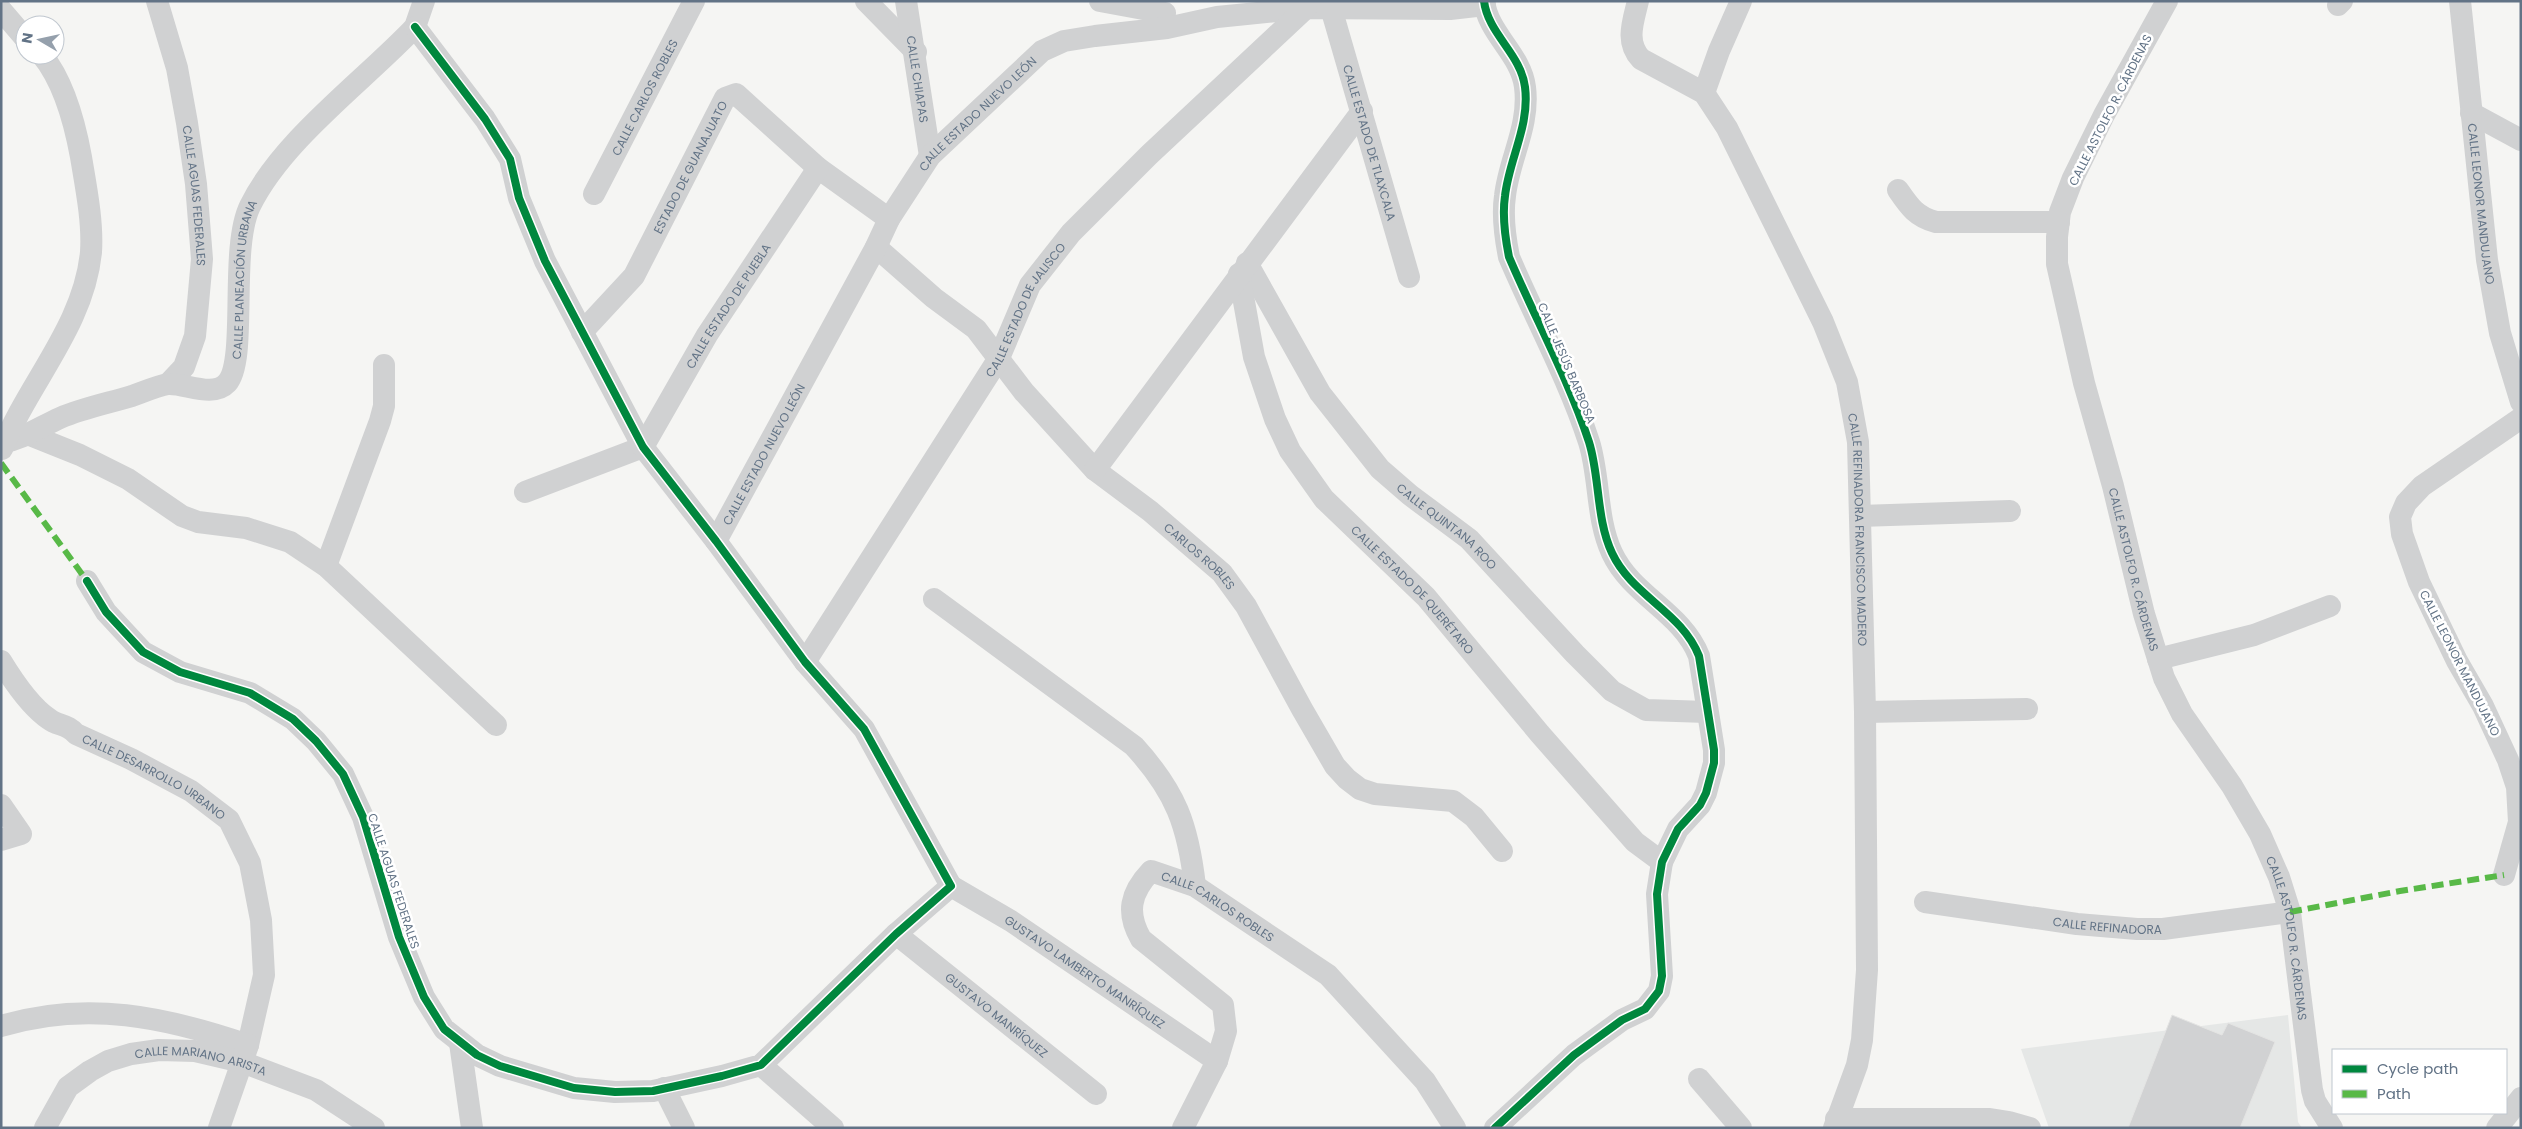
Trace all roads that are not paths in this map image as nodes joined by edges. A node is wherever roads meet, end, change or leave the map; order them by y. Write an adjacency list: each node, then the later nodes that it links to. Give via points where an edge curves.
1 (157, 1): 36 (street, CALLE AGUAS FEDERALES, via 177,68 187,123 202,259 195,336 184,367)
2 (424, 1): 17 (street, CALLE PLANEACIÓN URBANA)
3 (694, 1): 27 (street, CALLE CARLOS ROBLES)
4 (866, 1): 18 (street)
5 (906, 1): 18 (street, CALLE CHIAPAS)
6 (1100, 1): 15 (street)
7 (1638, 1): 20 (street, CALLE REFINADORA FRANCISCO MADERO, via 1631,31 1635,52 1641,60)
8 (1742, 1): 20 (street)
9 (2167, 1): 29 (street, CALLE ASTOLFO R. CÁRDENAS, via 2073,178)
10 (2460, 1): 22 (street, CALLE LEONOR MANDUJANO)
11 (1484, 3): 13 (street, CALLE ESTADO NUEVO LEÓN, via 1450,8); 55 (street, CALLE JESÚS BARBOSA, via 1488,19 1521,71 1525,86 1521,139 1505,194 1505,237 1509,256 1588,440 1606,537 1612,553 1631,582 1688,634 1699,656)
12 (1306, 8): 13 (street, CALLE ESTADO NUEVO LEÓN); 15 (street, CALLE ESTADO NUEVO LEÓN, via 1218,17); 34 (street, CALLE ESTADO DE JALISCO, via 1148,156 1071,234 1030,285)
13 (1331, 8): 21 (street, CALLE ESTADO DE TLAXCALA)
14 (1, 10): 16 (street)
15 (1166, 14): 24 (street, CALLE ESTADO NUEVO LEÓN, via 1042,51)
16 (15, 26)
17 (415, 27): 33 (street, via 485,119 510,159 519,198 545,261); 36 (street, CALLE PLANEACIÓN URBANA, via 295,145 263,184 249,208 238,260 234,374 225,385 208,390)
18 (916, 52): 24 (street, CALLE CHIAPAS)
19 (49, 65): 40 (street, via 61,91 78,145 91,252 76,308)
20 (1704, 93): 45 (street, CALLE REFINADORA FRANCISCO MADERO, via 1727,128 1823,322 1847,382 1858,442)
21 (1362, 110): 31 (street); 32 (street, CALLE ESTADO DE TLAXCALA)
22 (2471, 113): 23 (street); 37 (street, CALLE LEONOR MANDUJANO, via 2487,260 2500,333)
23 (2521, 140)
24 (930, 156): 28 (street, CALLE ESTADO NUEVO LEÓN)
25 (818, 168): 28 (street, ESTADO DE GUANAJUATO); 33 (street, ESTADO DE GUANAJUATO, via 736,94 725,98 634,276); 41 (street, CALLE ESTADO DE PUEBLA, via 708,335)
26 (1898, 190): 29 (street, via 1913,212 1936,222)
27 (594, 194)
28 (889, 220): 30 (street, CALLE ESTADO NUEVO LEÓN)
29 (2059, 222): 51 (street, CALLE ASTOLFO R. CÁRDENAS, via 2057,264 2062,291)
30 (876, 248): 34 (street, CARLOS ROBLES, via 976,329); 46 (street, CALLE ESTADO NUEVO LEÓN)
31 (1243, 269): 42 (street); 55 (street, CALLE QUINTANA ROO, via 1320,393 1380,469 1470,539 1612,691 1646,710); 61 (street, CALLE ESTADO DE QUERÉTARO, via 1254,357 1275,420 1290,451 1324,499 1426,597 1629,835)
32 (1409, 277)
33 (582, 332): 41 (street)
34 (999, 358): 42 (street, CARLOS ROBLES, via 1024,392); 53 (street, CALLE ESTADO DE JALISCO)
35 (384, 365): 47 (street, via 384,406 380,421)
36 (168, 384): 39 (street, CALLE PLANEACIÓN URBANA, via 61,418)
37 (2521, 402)
38 (2521, 418): 62 (street, CALLE LEONOR MANDUJANO, via 2422,486 2406,503 2400,517 2402,534 2419,582 2483,706 2517,787 2519,822)
39 (30, 435): 40 (street, CALLE PLANEACIÓN URBANA); 47 (street, via 128,479 182,516 198,522 246,528 290,542)
40 (2, 445)
41 (643, 447): 43 (street); 46 (street)
42 (1095, 470): 60 (street, CARLOS ROBLES, via 1150,511 1222,573 1246,606 1335,766 1347,779 1360,789 1375,794 1453,801 1474,817)
43 (525, 492)
44 (2010, 511): 45 (street)
45 (1860, 516): 56 (street, CALLE REFINADORA FRANCISCO MADERO)
46 (716, 541): 53 (street)
47 (326, 566): 57 (street)
48 (87, 581): 69 (street, CALLE AGUAS FEDERALES, via 106,612 143,652 180,672 250,694 293,719 316,740 343,774 363,817 410,968 444,1029)
49 (934, 599): 64 (street, via 1134,746 1156,769 1181,813)
50 (2330, 606): 51 (street, via 2254,635)
51 (2158, 659): 66 (street, CALLE ASTOLFO R. CÁRDENAS, via 2182,714 2232,786 2260,834)
52 (1, 661): 70 (street, CALLE DESARROLLO URBANO, via 12,679 49,720 71,727 76,734 191,791 228,820 250,863 263,943 264,975)
53 (805, 662): 63 (street, via 864,729)
54 (2027, 709): 56 (street)
55 (1707, 712): 61 (street, CALLE JESÚS BARBOSA, via 1714,750 1711,781 1700,805 1678,829)
56 (1865, 712): 77 (street, CALLE REFINADORA FRANCISCO MADERO, via 1866,999 1857,1065)
57 (496, 725)
58 (1, 805): 59 (street)
59 (11, 837)
60 (1502, 850)
61 (1662, 862): 86 (street, CALLE JESÚS BARBOSA, via 1657,894 1662,976 1655,999 1574,1055)
62 (2504, 876)
63 (951, 886): 67 (street); 71 (street, GUSTAVO LAMBERTO MANRÍQUEZ, via 1011,921)
64 (1195, 886): 71 (street, CALLE CARLOS ROBLES, via 1151,871 1138,885 1132,903 1132,924 1141,939 1223,1005 1226,1031); 85 (street, CALLE CARLOS ROBLES, via 1328,975 1424,1081)
65 (1925, 902): 66 (street, CALLE REFINADORA, via 2137,929 2163,929)
66 (2290, 912): 89 (street, CALLE ASTOLFO R. CÁRDENAS, via 2312,1090)
67 (896, 934): 72 (street); 75 (street, GUSTAVO MANRÍQUEZ)
68 (1, 1026): 70 (street, via 32,1017 78,1012 127,1016 181,1023)
69 (460, 1043): 74 (street, CALLE AGUAS FEDERALES, via 500,1066 574,1088 615,1092); 81 (street)
70 (245, 1053): 78 (street, CALLE MARIANO ARISTA, via 159,1050 108,1061 68,1087); 79 (street, CALLE DESARROLLO URBANO); 80 (street, CALLE MARIANO ARISTA, via 316,1090)
71 (1217, 1061): 84 (street, CALLE CARLOS ROBLES)
72 (761, 1065): 74 (street, CALLE AGUAS FEDERALES); 83 (street)
73 (1699, 1079): 87 (street)
74 (664, 1088): 82 (street)
75 (1096, 1094)
76 (2521, 1098): 90 (street)
77 (1835, 1123): 88 (street, via 1990,1119)
78 (45, 1128)
79 (219, 1128)
80 (374, 1128)
81 (472, 1128)
82 (684, 1128)
83 (833, 1128)
84 (1183, 1128)
85 (1455, 1128)
86 (1495, 1128)
87 (1741, 1128)
88 (2030, 1128)
89 (2332, 1128)
90 (2497, 1128)

